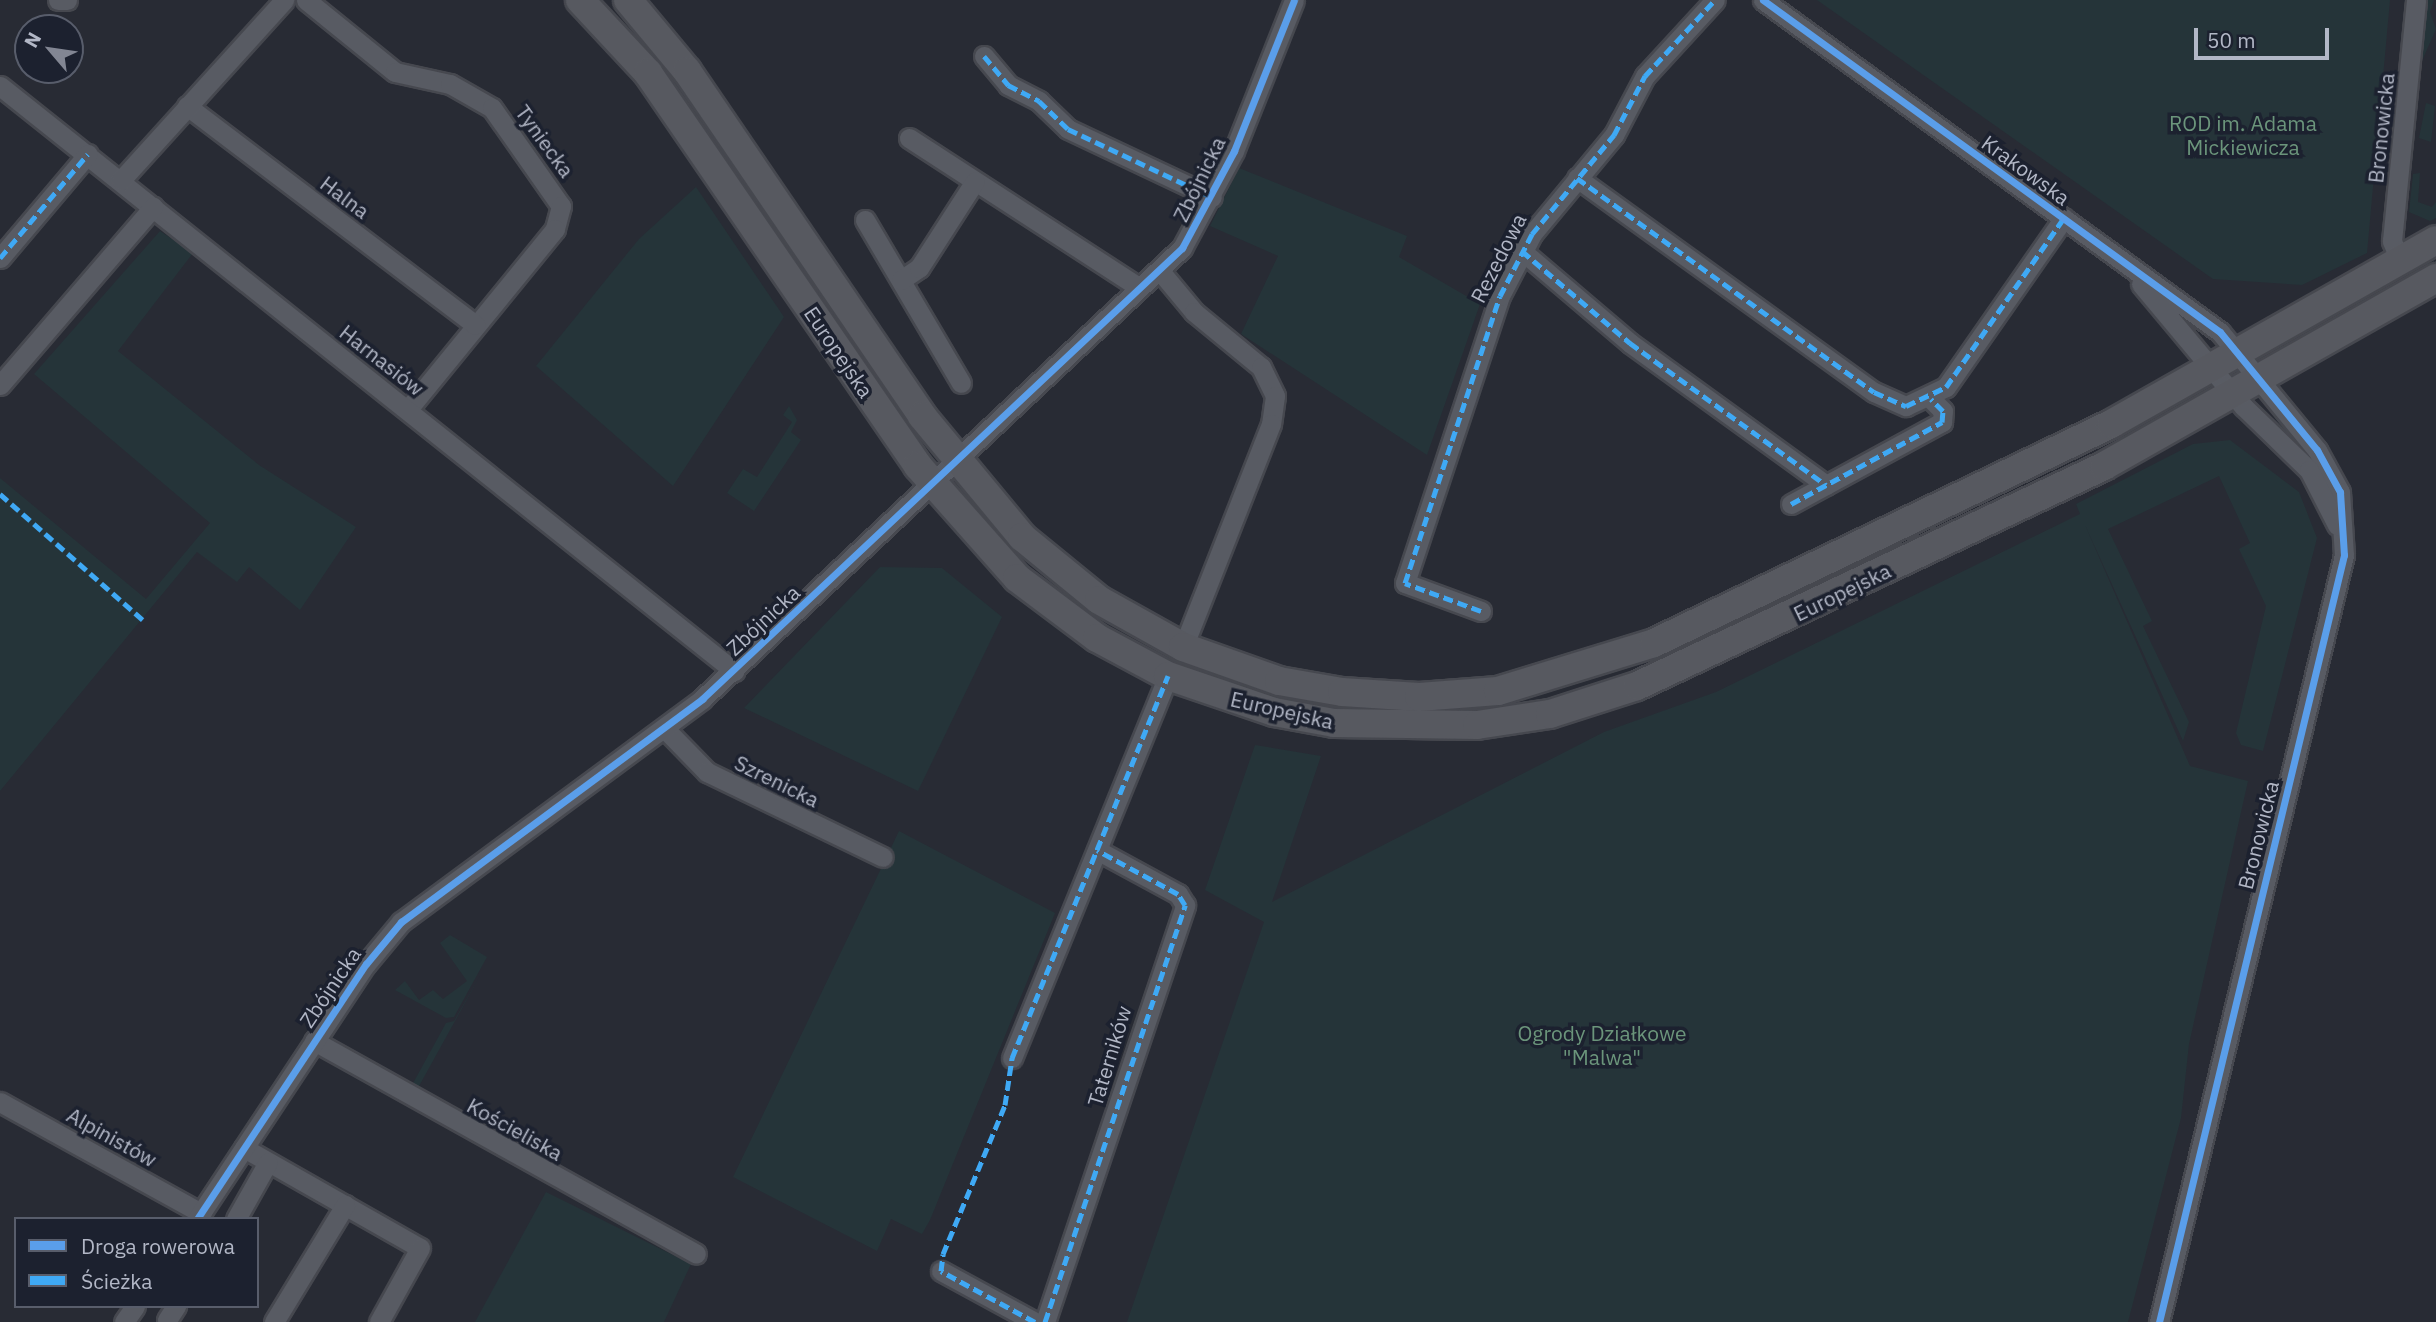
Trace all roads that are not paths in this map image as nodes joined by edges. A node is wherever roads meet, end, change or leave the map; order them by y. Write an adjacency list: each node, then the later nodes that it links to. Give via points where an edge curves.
1 (58, 0): 2 (street)
2 (67, 0)
3 (284, 0): 13 (street)
4 (306, 0): 32 (street, Tyniecka, via 395,72 450,84 492,108 557,197 562,215 555,229)
5 (580, 0): 42 (main road, Europejska, via 648,73)
6 (628, 0): 41 (main road, Europejska, via 687,71)
7 (1294, 0): 19 (street, Zbójnicka)
8 (1715, 0): 16 (street, Rezedowa, via 1645,76 1627,116)
9 (1763, 0): 21 (street, Krakowska)
10 (2416, 0): 27 (street, Bronowicka, via 2392,241)
11 (984, 57): 19 (street, Zbójnicka, via 1008,85 1039,101 1068,129)
12 (0, 86): 15 (street, Harnasiów)
13 (187, 106): 17 (street); 32 (street, Halna)
14 (909, 138): 18 (street)
15 (88, 154): 17 (street, Harnasiów); 26 (street)
16 (1577, 178): 24 (street, Rezedowa); 39 (street, via 1888,401 1906,406)
17 (121, 180): 20 (street, Harnasiów)
18 (975, 181): 30 (street, via 919,268); 31 (street)
19 (1212, 197): 28 (street, Zbójnicka, via 1193,234)
20 (153, 206): 37 (street); 40 (street, Harnasiów)
21 (2064, 218): 25 (street, Krakowska); 39 (street)
22 (865, 220): 30 (street)
23 (2436, 240): 27 (main road)
24 (1522, 251): 43 (street, via 1630,343); 46 (street, Rezedowa, via 1485,340 1405,583)
25 (2108, 251): 33 (street, Krakowska); 34 (street, Krakowska)
26 (0, 258)
27 (2400, 260): 33 (main road)
28 (1160, 271): 31 (street, Zbójnicka); 47 (street, via 1194,313 1261,367 1275,396 1270,424)
29 (2436, 278): 35 (main road)
30 (901, 280): 36 (street)
31 (1140, 288): 41 (street, Zbójnicka)
32 (475, 325): 40 (street, Tyniecka)
33 (2240, 351): 34 (main road); 35 (street, Krakowska)
34 (2213, 366): 38 (street, Krakowska); 47 (main road, Europejska, via 2024,469 1711,619 1551,679 1449,696 1366,695 1279,681)
35 (2261, 376): 38 (main road); 45 (street, Bronowicka, via 2336,482 2346,534)
36 (961, 383)
37 (0, 385)
38 (2233, 394): 45 (street, Bronowicka, via 2301,461 2326,496 2339,535); 49 (main road, Europejska, via 2104,466 1873,577 1667,674 1581,706 1477,725 1366,727 1274,712)
39 (1931, 399): 43 (street, via 1943,411 1942,422)
40 (408, 409): 48 (street, Harnasiów)
41 (957, 463): 42 (street, Zbójnicka); 47 (main road, Europejska, via 1054,566 1113,610)
42 (933, 485): 48 (street, Zbójnicka); 49 (main road, Europejska, via 1035,593 1097,638)
43 (1826, 485): 44 (street)
44 (1791, 504)
45 (2337, 584): 67 (street, Bronowicka)
46 (1481, 611)
47 (1183, 648)
48 (734, 671): 50 (street, Zbójnicka)
49 (1168, 676): 51 (street)
50 (665, 729): 52 (street, Szrenicka, via 708,773); 53 (street, Zbójnicka, via 401,922)
51 (1097, 850): 54 (street); 66 (street, Taterników, via 1178,894 1185,905)
52 (883, 857)
53 (314, 1041): 56 (street, Zbójnicka); 61 (street, Kościeliska)
54 (1012, 1058)
55 (0, 1102): 59 (street, Alpinistów)
56 (244, 1148): 57 (street); 59 (street, Zbójnicka)
57 (268, 1162): 58 (street); 60 (street)
58 (345, 1205): 63 (street); 64 (street, via 421,1248)
59 (199, 1216)
60 (237, 1217)
61 (695, 1254)
62 (941, 1271): 65 (street)
63 (274, 1322)
64 (379, 1322)
65 (1035, 1322)
66 (1045, 1322)
67 (2159, 1322)

